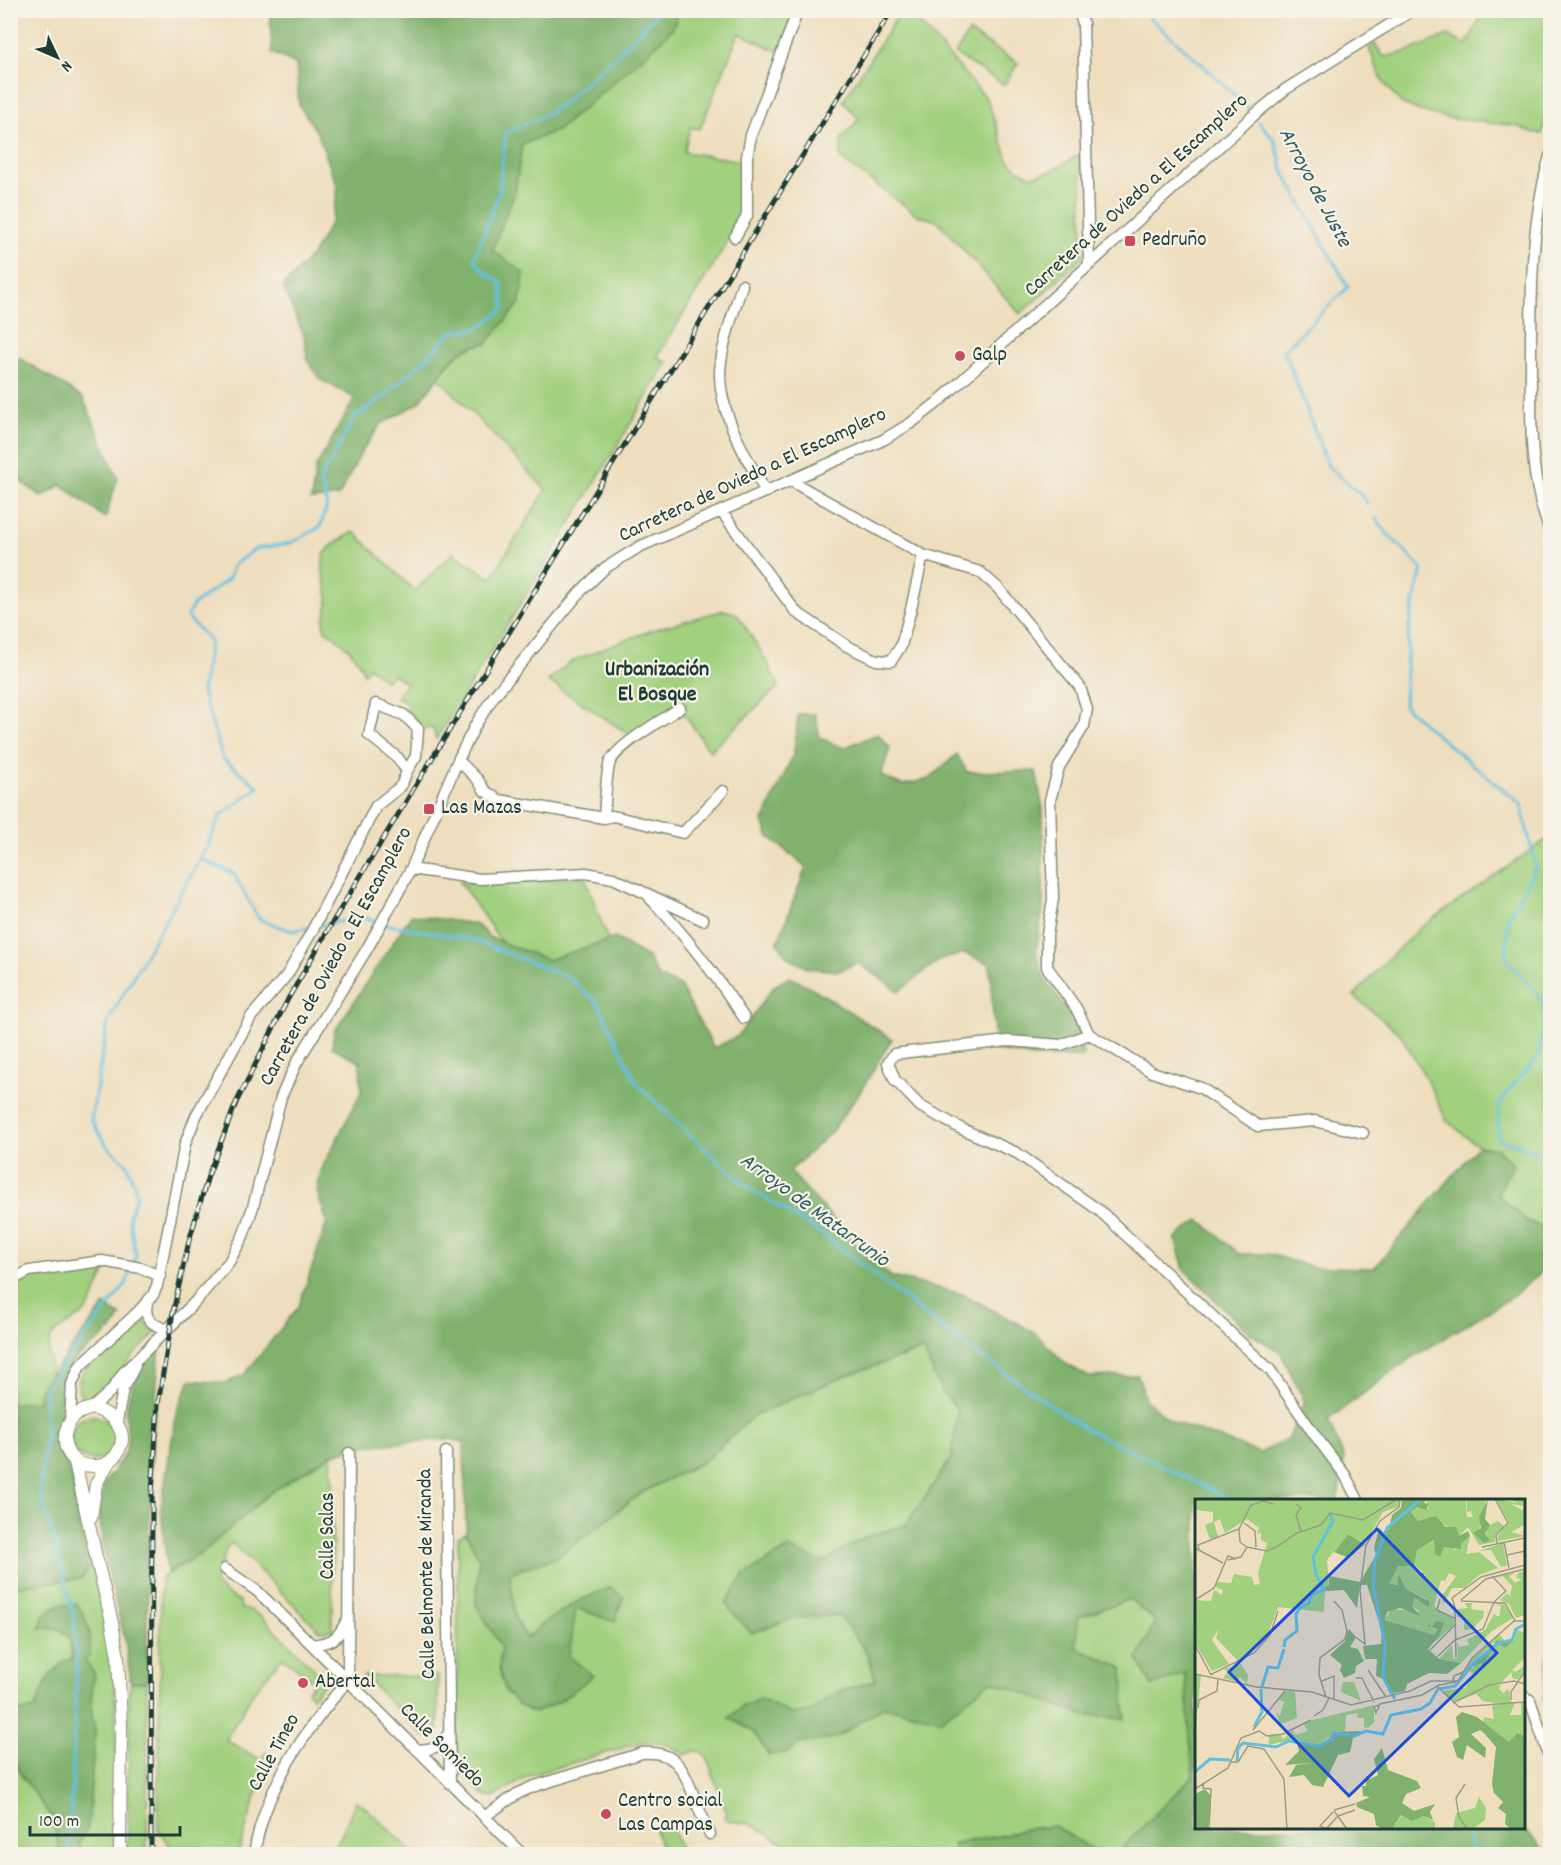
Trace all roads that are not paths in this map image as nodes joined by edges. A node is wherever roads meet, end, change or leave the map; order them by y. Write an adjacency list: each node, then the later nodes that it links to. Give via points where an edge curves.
1 (798, 10): 5 (street, via 751,135 747,216)
2 (1078, 10): 6 (street, via 1083,23)
3 (1413, 10): 6 (street, Carretera de Oviedo a El Escamplero, via 1286,89)
4 (1551, 156): 11 (street, via 1537,213 1533,252 1531,403 1533,463)
5 (735, 237)
6 (1089, 264): 8 (street, Carretera de Oviedo a El Escamplero, via 911,423)
7 (742, 285): 9 (street, via 720,378 740,449)
8 (791, 482): 9 (street, Carretera de Oviedo a El Escamplero); 12 (street)
9 (766, 492): 10 (street, Carretera de Oviedo a El Escamplero)
10 (721, 511): 12 (street, via 796,612 876,660 891,661 901,646); 14 (street, Carretera de Oviedo a El Escamplero, via 639,547 604,568 494,696)
11 (1551, 531)
12 (922, 555): 22 (street, via 980,572 998,588 1080,687 1087,709 1084,726 1059,767 1050,800 1053,899 1047,967)
13 (680, 708): 17 (street, via 629,742 610,763)
14 (458, 760): 17 (street, via 485,791 499,800); 18 (street, Carretera de Oviedo a El Escamplero)
15 (407, 771): 15 (street, via 398,758 369,735 376,704 404,715 418,729 416,756); 24 (street, via 401,786 376,806 312,932 287,975 251,1017 196,1116 185,1144)
16 (723, 791): 17 (street, via 682,833 613,816)
17 (604, 818)
18 (411, 869): 19 (street, via 480,879 586,873 614,878); 27 (street, Carretera de Oviedo a El Escamplero, via 297,1062 281,1097 243,1236 229,1262)
19 (646, 893): 20 (street); 21 (street, via 682,932)
20 (703, 920)
21 (744, 1018)
22 (1089, 1034): 23 (street, via 1152,1072 1201,1088 1257,1126 1315,1121); 37 (street, via 1061,1046 1008,1041 894,1054 888,1063 895,1080 920,1106 1017,1153 1107,1218 1270,1370 1345,1474)
23 (1363, 1133)
24 (160, 1276): 25 (street, via 141,1268 102,1262 29,1271); 26 (street)
25 (10, 1281)
26 (147, 1303): 27 (street, via 149,1321); 29 (street, via 80,1366)
27 (168, 1330): 28 (street, Carretera de Oviedo a El Escamplero)
28 (137, 1360): 30 (street, Carretera de Oviedo a El Escamplero); 32 (street, Carretera de Oviedo a El Escamplero, via 123,1389)
29 (72, 1384): 30 (street, via 78,1398); 31 (street)
30 (90, 1409): 31 (main road); 32 (main road, via 101,1410)
31 (70, 1422): 35 (main road, via 64,1439)
32 (117, 1422): 36 (main road, via 121,1444)
33 (446, 1452): 44 (street, Calle Belmonte de Miranda)
34 (349, 1453): 40 (street, Calle Salas)
35 (75, 1462): 36 (main road, via 87,1467); 38 (main road)
36 (110, 1462): 38 (main road, via 96,1484)
37 (1358, 1499)
38 (90, 1530): 50 (main road, via 118,1657)
39 (225, 1569): 41 (street, Calle Somiedo, via 257,1591)
40 (348, 1619): 41 (street, via 332,1641); 42 (street, Calle Salas)
41 (312, 1645): 42 (street, Calle Somiedo)
42 (348, 1680): 45 (street, Calle Somiedo); 51 (street, Calle Tineo, via 290,1758 274,1789)
43 (1525, 1697): 46 (street, via 1530,1700)
44 (449, 1733): 45 (street, via 440,1746); 47 (street, Calle Belmonte de Miranda)
45 (417, 1750): 47 (street, Calle Somiedo)
46 (1551, 1759)
47 (450, 1783): 48 (street, Calle Somiedo)
48 (484, 1817): 49 (street, via 532,1787 642,1753 659,1752 682,1768); 52 (street, Calle Somiedo)
49 (710, 1834)
50 (120, 1854)
51 (254, 1854)
52 (522, 1854)

